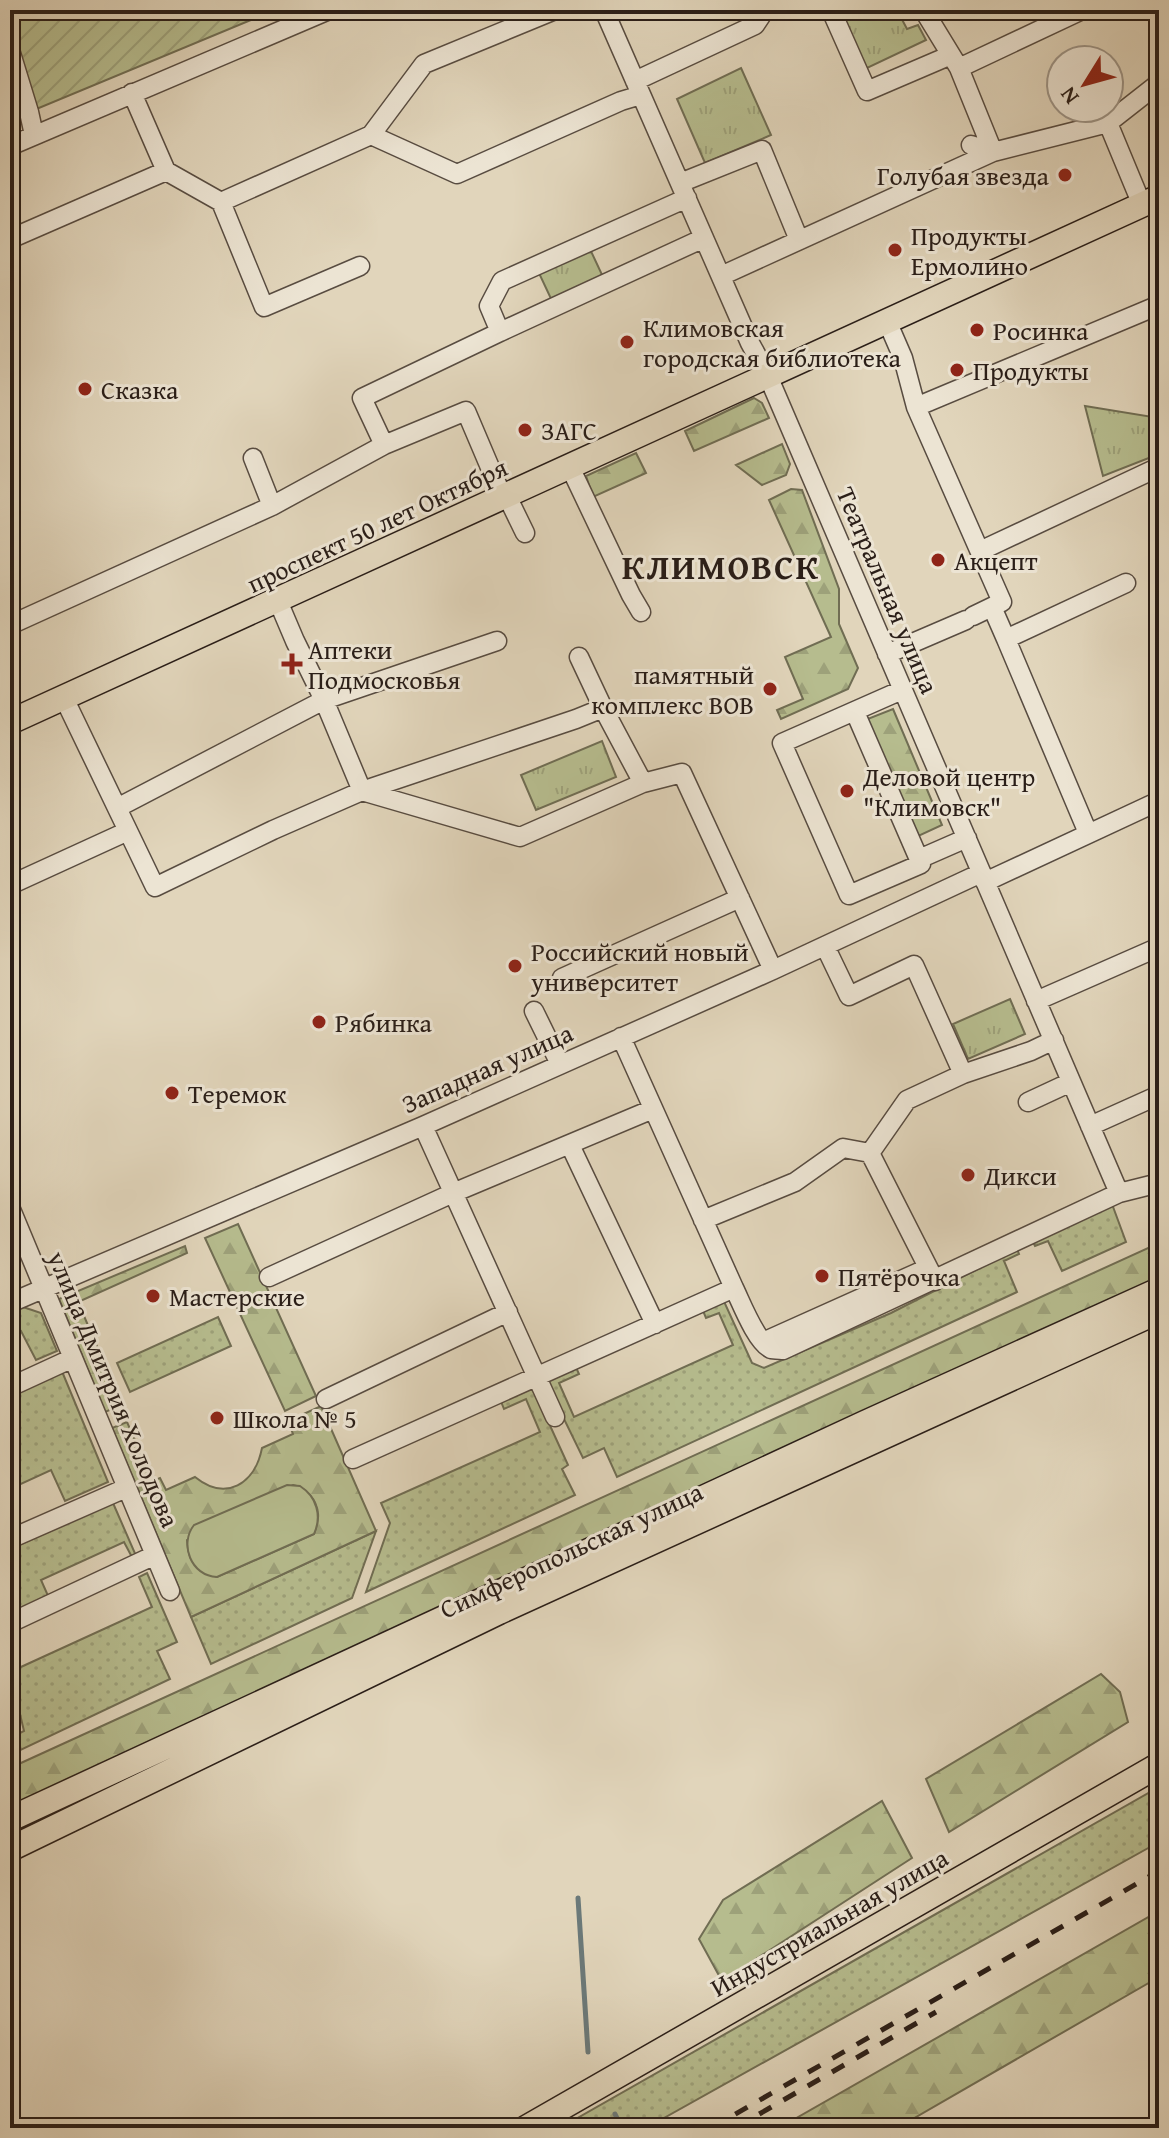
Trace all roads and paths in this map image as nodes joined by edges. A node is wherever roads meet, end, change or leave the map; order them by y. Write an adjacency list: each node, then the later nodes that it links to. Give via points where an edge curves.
1 (329, 10): 12 (street)
2 (555, 10): 17 (street, via 424,64)
3 (604, 10): 11 (street, Театральная улица)
4 (765, 10): 11 (street, via 755,25)
5 (831, 10): 9 (street, via 867,91)
6 (1082, 10): 9 (street)
7 (928, 11): 9 (street)
8 (10, 50): 16 (street)
9 (955, 62): 20 (street)
10 (1159, 83): 13 (street)
11 (638, 88): 17 (street, via 621,101 457,174); 22 (street, Театральная улица)
12 (132, 93): 16 (street); 21 (street)
13 (1125, 110)
14 (1104, 124): 20 (street)
15 (1109, 124): 23 (street)
16 (34, 135): 19 (street)
17 (371, 135): 24 (street)
18 (971, 145): 20 (street)
19 (10, 146)
20 (993, 152): 27 (street)
21 (166, 171): 24 (street); 26 (street)
22 (683, 190): 25 (street, Театральная улица); 27 (street, via 762,150); 32 (street, via 502,281 489,306)
23 (1150, 201): 31 (main road, проспект 50 лет Октября)
24 (221, 202): 28 (street, via 264,307)
25 (704, 238): 29 (street, Театральная улица); 32 (street)
26 (10, 239)
27 (799, 240): 29 (street)
28 (360, 266)
29 (721, 276): 33 (street, Театральная улица)
30 (1159, 305): 34 (street)
31 (887, 321): 33 (main road, проспект 50 лет Октября); 34 (street)
32 (500, 332): 35 (street, via 362,398)
33 (768, 376): 37 (main road, проспект 50 лет Октября); 50 (street, Театральная улица)
34 (916, 407): 42 (street)
35 (384, 445): 39 (street, via 466,411); 40 (street)
36 (253, 458): 40 (street)
37 (570, 467): 39 (main road, проспект 50 лет Октября); 46 (street)
38 (1159, 467): 42 (street)
39 (505, 497): 41 (street); 44 (main road, проспект 50 лет Октября)
40 (272, 506): 47 (street)
41 (525, 533)
42 (980, 551): 45 (street, via 1002,602)
43 (1126, 583): 48 (street)
44 (278, 601): 53 (main road, проспект 50 лет Октября); 54 (street)
45 (992, 607): 48 (street); 50 (street)
46 (641, 612)
47 (10, 625)
48 (1006, 639): 63 (street)
49 (497, 641): 54 (street)
50 (887, 654): 52 (street, Театральная улица)
51 (579, 657): 55 (street)
52 (902, 690): 56 (street); 64 (street, Театральная улица)
53 (64, 698): 57 (main road, проспект 50 лет Октября); 61 (street)
54 (324, 700): 59 (street); 61 (street)
55 (603, 708): 58 (street); 59 (street)
56 (855, 712): 65 (street); 65 (street, via 782,743 849,895 921,864)
57 (10, 722)
58 (643, 783): 59 (street, via 520,837); 68 (street, via 682,773)
59 (362, 791): 62 (street, via 155,887)
60 (1159, 801): 63 (street, Западная улица)
61 (117, 808): 62 (street)
62 (128, 831): 67 (street)
63 (1088, 833): 66 (street, Западная улица)
64 (967, 838): 65 (street); 66 (street, Театральная улица)
65 (919, 859)
66 (983, 877): 69 (street, Западная улица); 73 (street, Театральная улица)
67 (10, 885)
68 (740, 898): 71 (street); 72 (street)
69 (825, 946): 71 (street, Западная улица); 78 (street, via 849,996 914,965)
70 (1159, 947): 73 (street)
71 (773, 970): 75 (street, Западная улица)
72 (562, 978)
73 (1036, 1001): 76 (street, Театральная улица)
74 (534, 1011): 77 (street)
75 (621, 1037): 77 (street, Западная улица); 82 (street)
76 (1054, 1040): 78 (street, via 1031,1051 990,1057); 79 (street, Театральная улица)
77 (560, 1064): 83 (street, Западная улица)
78 (963, 1074): 86 (street, via 907,1100)
79 (1071, 1082): 81 (street); 84 (street, Театральная улица)
80 (1159, 1095): 84 (street)
81 (1028, 1102)
82 (653, 1109): 85 (street); 91 (street)
83 (423, 1126): 88 (street); 95 (street, Западная улица)
84 (1090, 1126): 89 (street, Театральная улица)
85 (570, 1145): 88 (street); 100 (street)
86 (870, 1153): 91 (street, via 843,1148 795,1182); 92 (street)
87 (1159, 1183): 89 (street)
88 (453, 1193): 93 (street); 99 (street)
89 (1119, 1193): 92 (street)
90 (10, 1207): 95 (street, улица Дмитрия Холодова)
91 (703, 1220): 94 (street)
92 (931, 1274): 94 (street, via 783,1350 763,1342)
93 (269, 1277)
94 (734, 1288): 100 (street)
95 (44, 1289): 97 (street, Западная улица); 101 (street, улица Дмитрия Холодова)
96 (1159, 1290): 113 (main road, Симферопольская улица)
97 (10, 1303)
98 (1159, 1311): 114 (main road, Симферопольская улица, via 499,1612)
99 (508, 1312): 102 (street); 104 (street)
100 (655, 1324): 102 (street)
101 (73, 1358): 103 (street); 107 (street, улица Дмитрия Холодова)
102 (537, 1376): 105 (street); 106 (street)
103 (10, 1387)
104 (326, 1399)
105 (555, 1417)
106 (353, 1459)
107 (126, 1488): 108 (street); 109 (street, улица Дмитрия Холодова)
108 (10, 1539)
109 (155, 1555): 110 (street, улица Дмитрия Холодова); 111 (street)
110 (170, 1591)
111 (10, 1623)
112 (1159, 1765): 115 (main road, Индустриальная улица)
113 (10, 1819)
114 (10, 1849)
115 (526, 2128)

